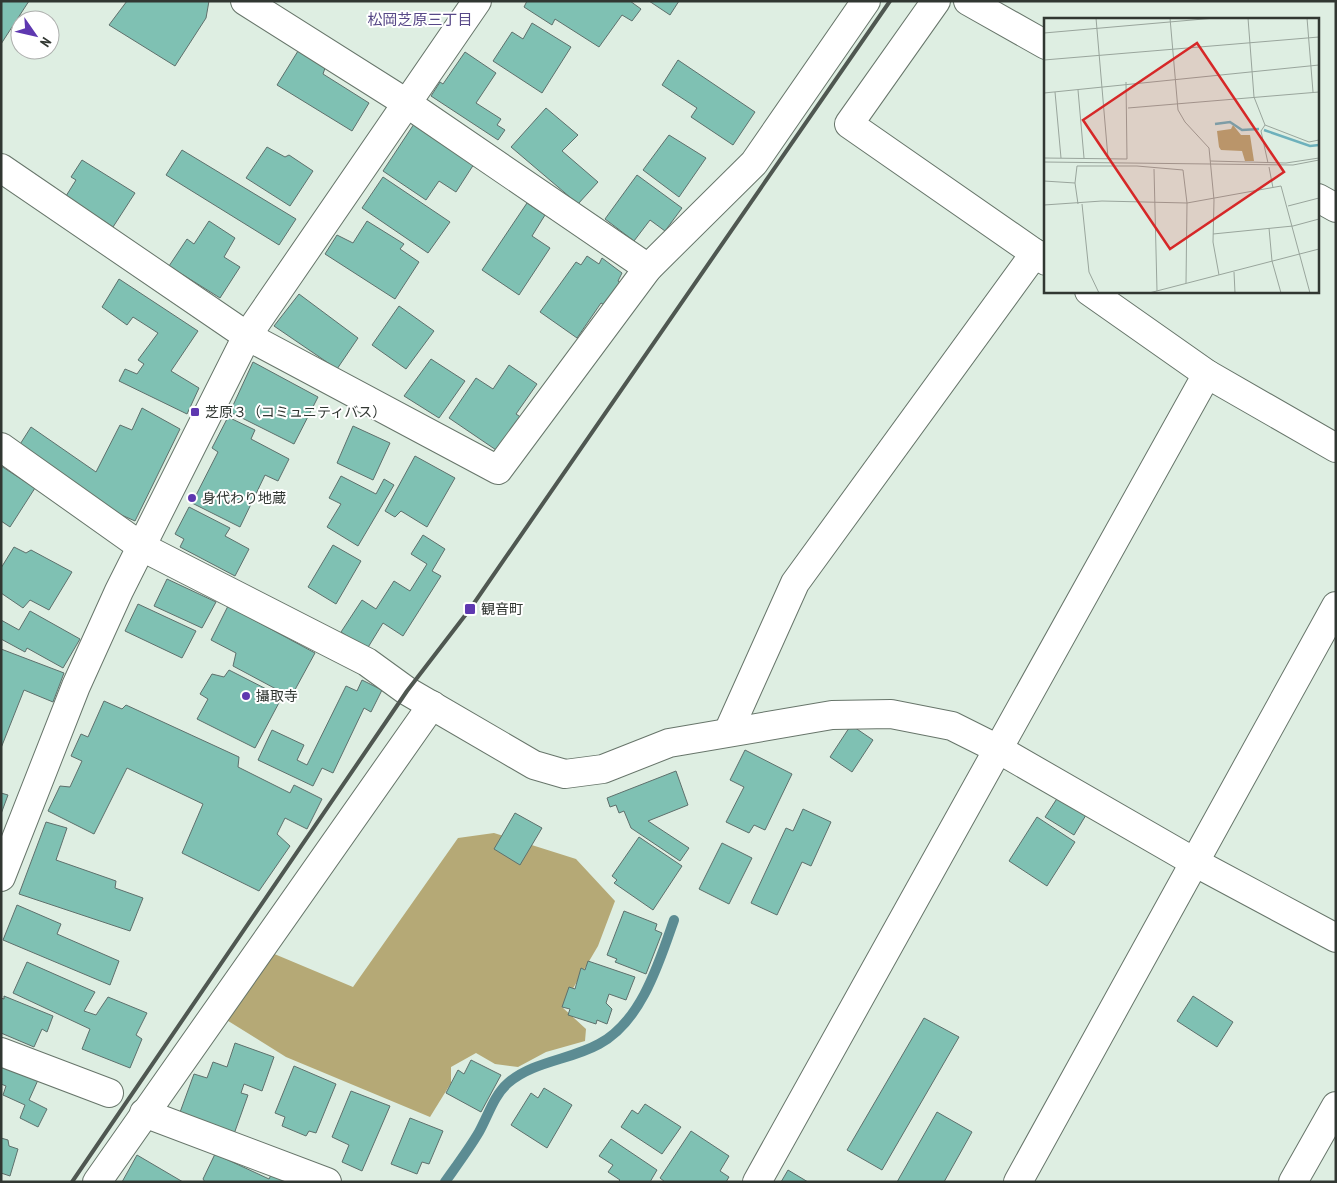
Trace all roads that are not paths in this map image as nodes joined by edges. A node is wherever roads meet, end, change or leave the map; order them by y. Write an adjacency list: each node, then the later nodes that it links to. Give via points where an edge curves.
1 (244, 1): 7 (street)
2 (477, 1): 7 (street)
3 (866, 1): 12 (street, via 754,164)
4 (936, 1): 11 (street, via 849,124)
5 (968, 1): 6 (street)
6 (1044, 44)
7 (408, 104): 12 (street); 14 (street)
8 (1, 168): 14 (street)
9 (1320, 199): 10 (street)
10 (1336, 208)
11 (1040, 257): 21 (street, via 796,583)
12 (648, 268): 14 (street, via 498,470)
13 (1090, 292): 15 (street)
14 (247, 336): 18 (street)
15 (1207, 374): 17 (street); 22 (street)
16 (1, 447): 18 (street)
17 (1336, 448)
18 (142, 547): 20 (street, via 367,662); 24 (street, via 76,686)
19 (1336, 606): 23 (street)
20 (432, 705): 21 (street, via 534,765 565,774 603,769 669,743); 29 (street)
21 (728, 732): 22 (street, via 832,715 891,714 952,726)
22 (998, 750): 23 (street); 32 (street)
23 (1196, 863): 25 (street); 33 (street)
24 (1, 877)
25 (1336, 938)
26 (1, 1052): 27 (street)
27 (108, 1094)
28 (1336, 1106): 34 (street)
29 (144, 1113): 30 (street); 31 (street)
30 (97, 1182)
31 (327, 1182)
32 (757, 1182)
33 (1018, 1182)
34 (1294, 1182)

